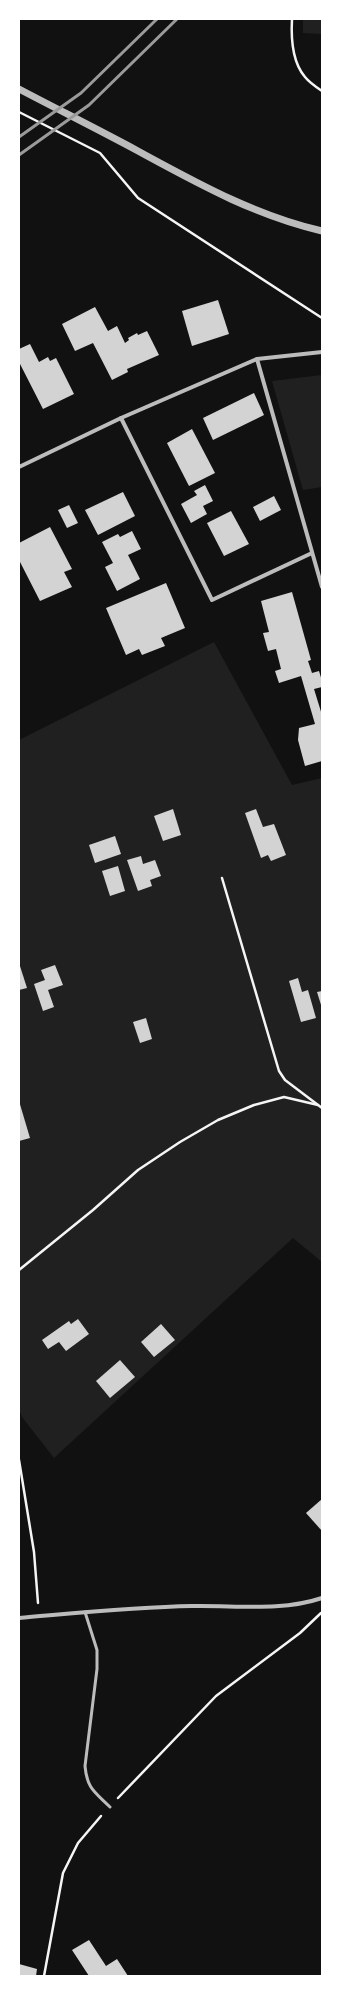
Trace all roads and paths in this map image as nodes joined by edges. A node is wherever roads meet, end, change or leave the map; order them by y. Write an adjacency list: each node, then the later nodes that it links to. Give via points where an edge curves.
1 (292, 19): 3 (path, via 293,46 298,65 305,77)
2 (19, 89): 5 (street, via 200,185 297,225)
3 (322, 92)
4 (19, 112): 6 (path, via 100,153 138,198)
5 (322, 231)
6 (322, 318)
7 (322, 352): 8 (street)
8 (257, 359): 9 (street); 11 (street)
9 (121, 418): 10 (street); 11 (street, via 212,600)
10 (19, 467)
11 (312, 553): 12 (street)
12 (322, 586)
13 (222, 878): 14 (path, via 279,1071 285,1080)
14 (318, 1105): 15 (path); 16 (path, via 284,1097 254,1105 218,1120 138,1170)
15 (322, 1108)
16 (19, 1270)
17 (19, 1460): 21 (path, via 34,1552)
18 (322, 1598): 19 (street, via 279,1607 192,1606)
19 (85, 1612): 21 (street); 23 (lane, via 97,1650 98,1669 85,1766 86,1780 90,1788)
20 (322, 1612): 23 (path, via 300,1633 216,1696)
21 (39, 1616): 22 (street)
22 (19, 1618)
23 (110, 1807): 24 (path, via 78,1843 63,1873)
24 (44, 1976)

